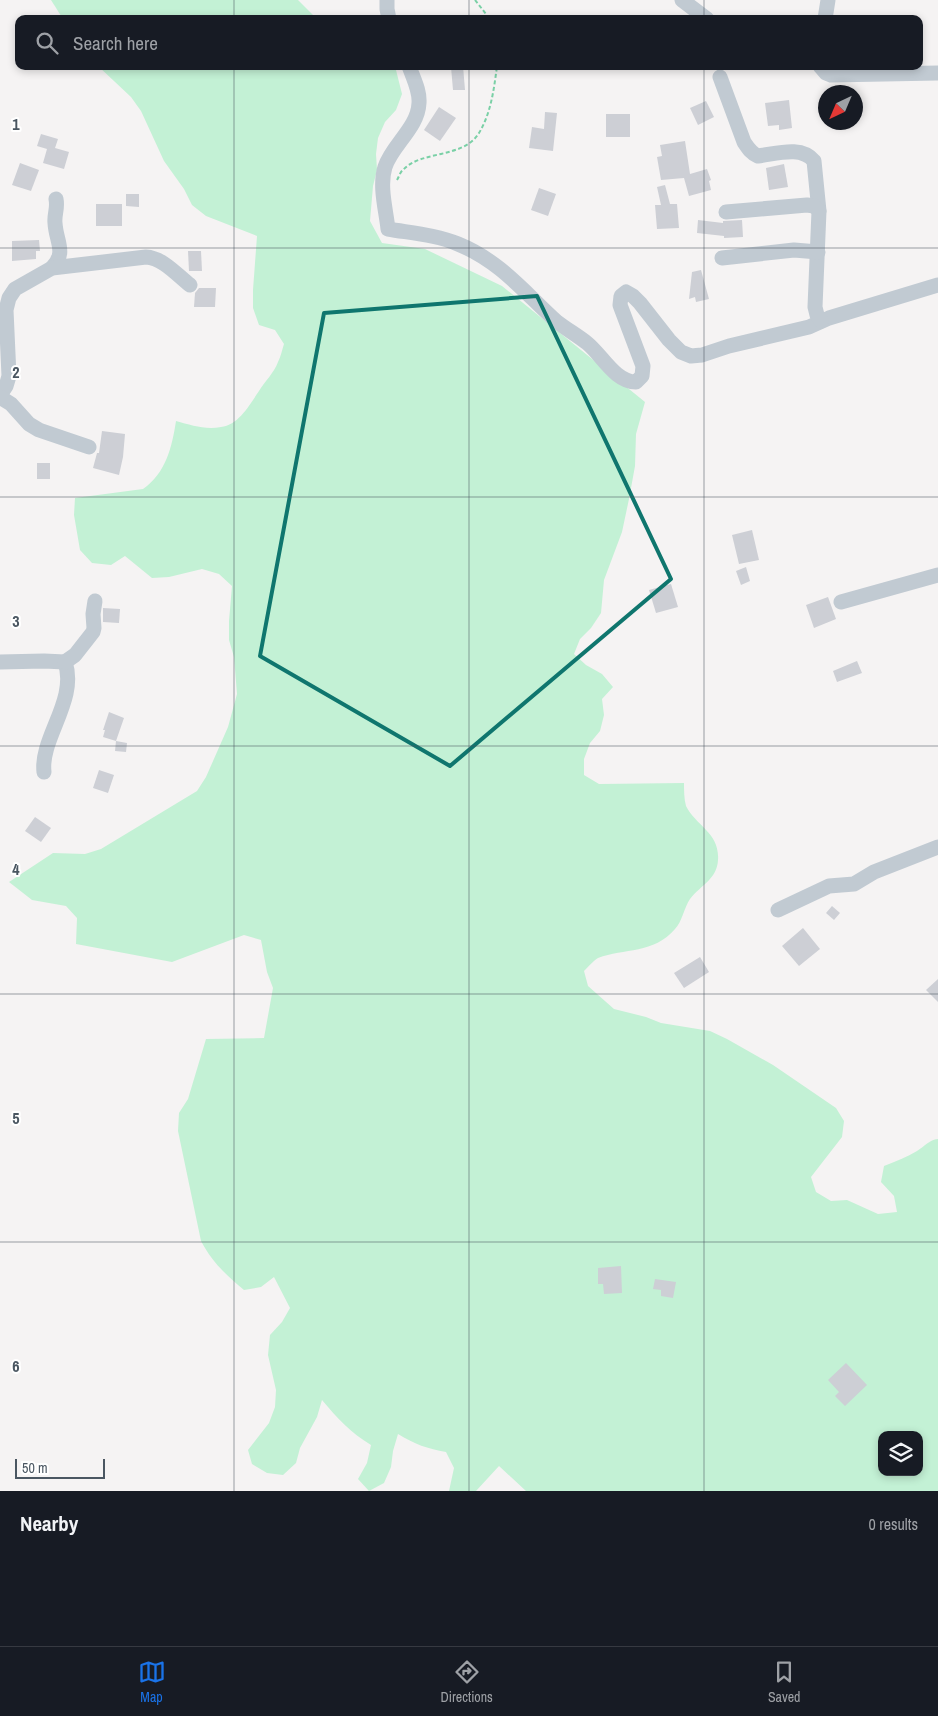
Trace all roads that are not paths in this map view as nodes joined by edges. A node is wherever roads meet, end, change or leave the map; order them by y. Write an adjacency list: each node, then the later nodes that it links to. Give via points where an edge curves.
1 (387, 0): 4 (street)
2 (682, 0): 5 (street)
3 (828, 0): 6 (street)
4 (388, 15)
5 (702, 15)
6 (826, 15)
7 (411, 70): 19 (street, via 419,103 417,114 391,152 384,169 388,229 458,244 487,259 628,382 636,382 642,376 643,366 620,305 621,296 626,292 640,303 681,352 691,356 809,327)
8 (823, 70): 9 (street, via 831,75)
9 (938, 73)
10 (720, 77): 12 (street, via 744,142 753,154 800,152 814,161)
11 (56, 199): 16 (street, via 58,207 54,221 60,253)
12 (819, 211): 13 (street, via 807,205); 14 (street)
13 (726, 212)
14 (818, 252): 15 (street, via 794,250); 19 (street, via 815,307)
15 (722, 258)
16 (52, 268): 17 (street, via 146,257 154,258); 20 (street, via 15,289 10,298 6,310 9,376)
17 (190, 285)
18 (938, 285): 19 (street)
19 (821, 321)
20 (0, 396): 21 (street, via 39,430)
21 (89, 447)
22 (938, 575): 24 (street)
23 (95, 601): 26 (street, via 93,632 75,655)
24 (841, 602)
25 (0, 662): 26 (street)
26 (65, 662): 27 (street, via 66,692 48,748)
27 (44, 772)
28 (938, 847): 29 (street, via 874,872 854,884 829,886)
29 (778, 910)

